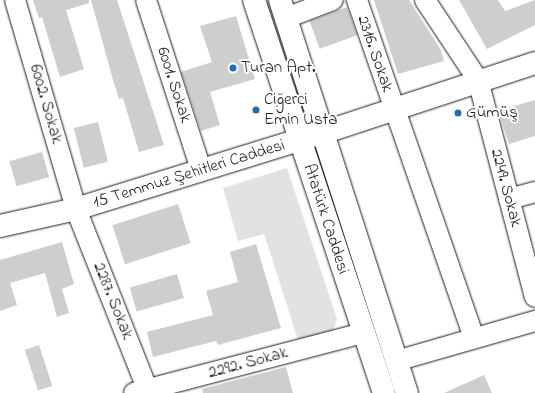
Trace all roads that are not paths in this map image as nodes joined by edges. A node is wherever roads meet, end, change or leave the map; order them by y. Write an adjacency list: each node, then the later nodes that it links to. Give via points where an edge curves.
1 (15, 0): 16 (street, 6002. Sokak)
2 (146, 0): 13 (street, 6001. Sokak)
3 (254, 0): 12 (main road, Atatürk Caddesi)
4 (333, 0): 7 (street)
5 (357, 0): 10 (street, 2316. Sokak)
6 (425, 0): 9 (street, 2249. Sokak)
7 (283, 9): 11 (main road, Atatürk Caddesi)
8 (535, 63): 9 (main road, 15 Temmuz Şehitleri Caddesi)
9 (478, 80): 10 (main road, 15 Temmuz Şehitleri Caddesi); 15 (street, 2249. Sokak)
10 (393, 108): 11 (main road, 15 Temmuz Şehitleri Caddesi); 21 (street, 2316. Sokak)
11 (322, 133): 12 (main road, 15 Temmuz Şehitleri Caddesi); 22 (main road, Atatürk Caddesi)
12 (300, 139): 13 (main road, 15 Temmuz Şehitleri Caddesi); 20 (main road, Atatürk Caddesi)
13 (201, 170): 16 (main road, 15 Temmuz Şehitleri Caddesi)
14 (535, 192): 15 (street)
15 (509, 199): 18 (street, 2249. Sokak)
16 (76, 209): 17 (main road, 15 Temmuz Şehitleri Caddesi); 23 (street, 2287. Sokak)
17 (0, 226)
18 (535, 297)
19 (535, 321): 21 (street)
20 (362, 333): 23 (street, 2292. Sokak); 24 (main road, Atatürk Caddesi)
21 (474, 338): 22 (street)
22 (396, 361): 25 (main road, Atatürk Caddesi)
23 (144, 392)
24 (384, 393)
25 (407, 393)

